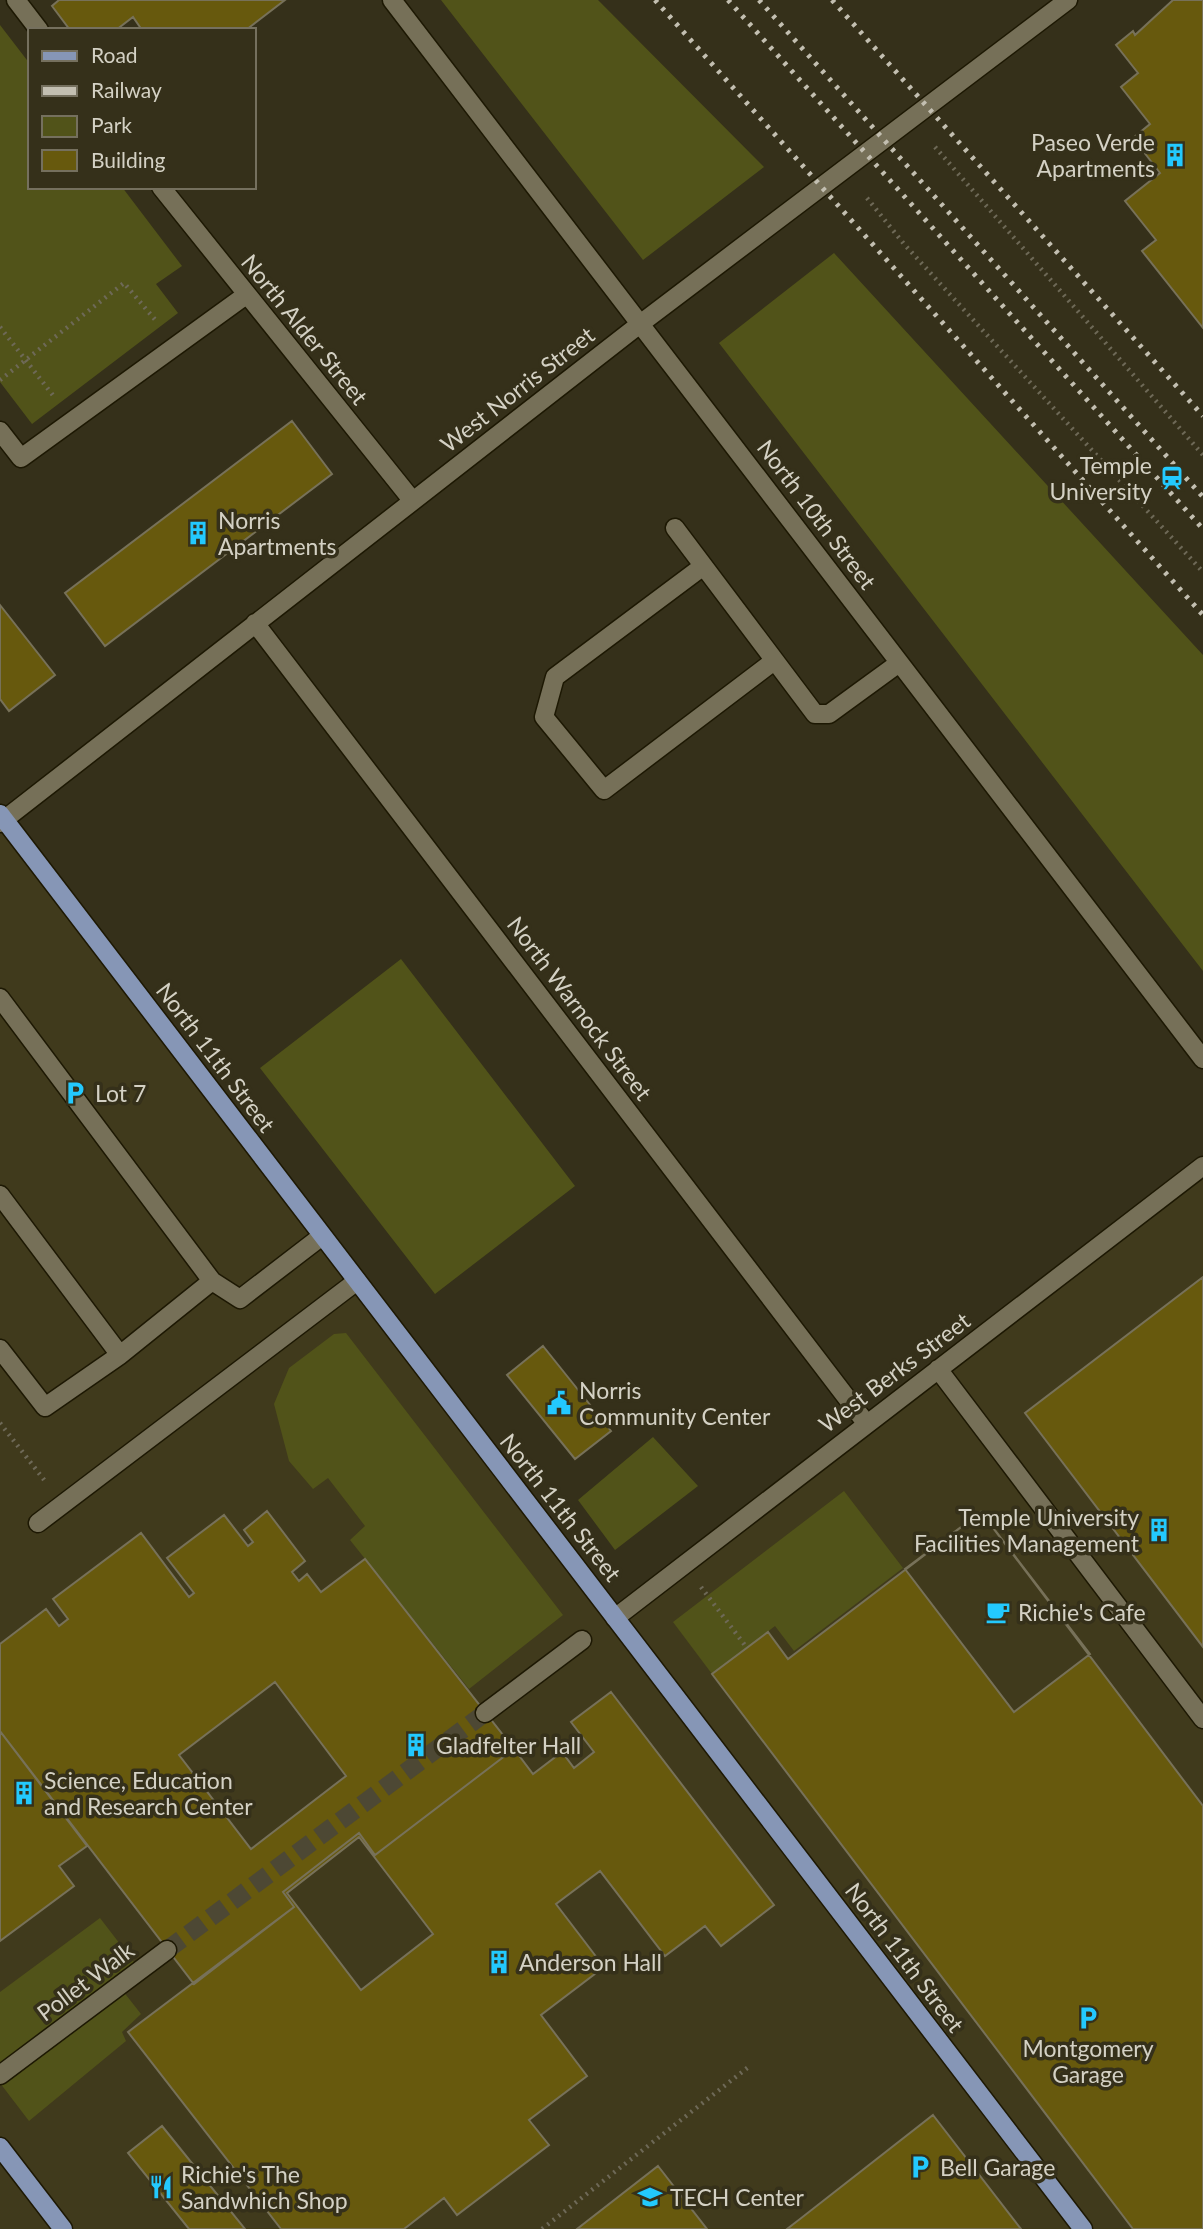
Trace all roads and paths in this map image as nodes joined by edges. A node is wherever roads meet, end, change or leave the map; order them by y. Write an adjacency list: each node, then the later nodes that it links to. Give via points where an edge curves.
1 (16, 0): 4 (street)
2 (392, 0): 9 (street, North 10th Street)
3 (1068, 0): 9 (street, West Norris Street)
4 (37, 28)
5 (935, 146): 16 (path)
6 (163, 189): 8 (street, North Alder Street)
7 (867, 198): 20 (path)
8 (246, 295): 11 (street); 17 (street, North Alder Street)
9 (640, 324): 17 (street, West Norris Street); 23 (street, North 10th Street)
10 (0, 327): 12 (path)
11 (177, 345): 12 (path, via 124,283); 14 (street)
12 (26, 361): 13 (path); 14 (path)
13 (0, 380)
14 (72, 421): 15 (street, via 21,458)
15 (0, 430)
16 (1203, 455)
17 (412, 500): 21 (street, West Norris Street)
18 (675, 528): 19 (street)
19 (702, 568): 22 (street); 22 (street, via 555,677 544,717 604,790)
20 (1203, 572)
21 (255, 623): 24 (street, West Norris Street); 36 (street, North Warnock Street)
22 (774, 662): 23 (street, via 815,714 829,714)
23 (899, 663): 26 (street, North 10th Street)
24 (1, 819): 29 (main road, North 11th Street)
25 (0, 998): 30 (street)
26 (1203, 1059)
27 (1203, 1166): 34 (street, West Berks Street)
28 (0, 1195): 33 (street)
29 (322, 1236): 30 (street, via 240,1298); 31 (main road, North 11th Street)
30 (212, 1281): 33 (street)
31 (357, 1281): 37 (street); 40 (main road, North 11th Street)
32 (0, 1349): 33 (street, via 45,1407)
33 (120, 1355)
34 (937, 1369): 36 (street, West Berks Street); 44 (street)
35 (0, 1423): 37 (path)
36 (866, 1423): 39 (street, West Berks Street)
37 (63, 1504): 38 (street)
38 (38, 1523)
39 (684, 1564): 40 (street, West Berks Street); 42 (path)
40 (615, 1618): 51 (main road, North 11th Street)
41 (582, 1640): 43 (street)
42 (747, 1648)
43 (485, 1713)
44 (1203, 1719)
45 (167, 1950): 47 (street, Pollet Walk)
46 (751, 2065): 50 (path)
47 (0, 2075)
48 (0, 2147): 49 (main road)
49 (63, 2229)
50 (542, 2229)
51 (1083, 2229)

